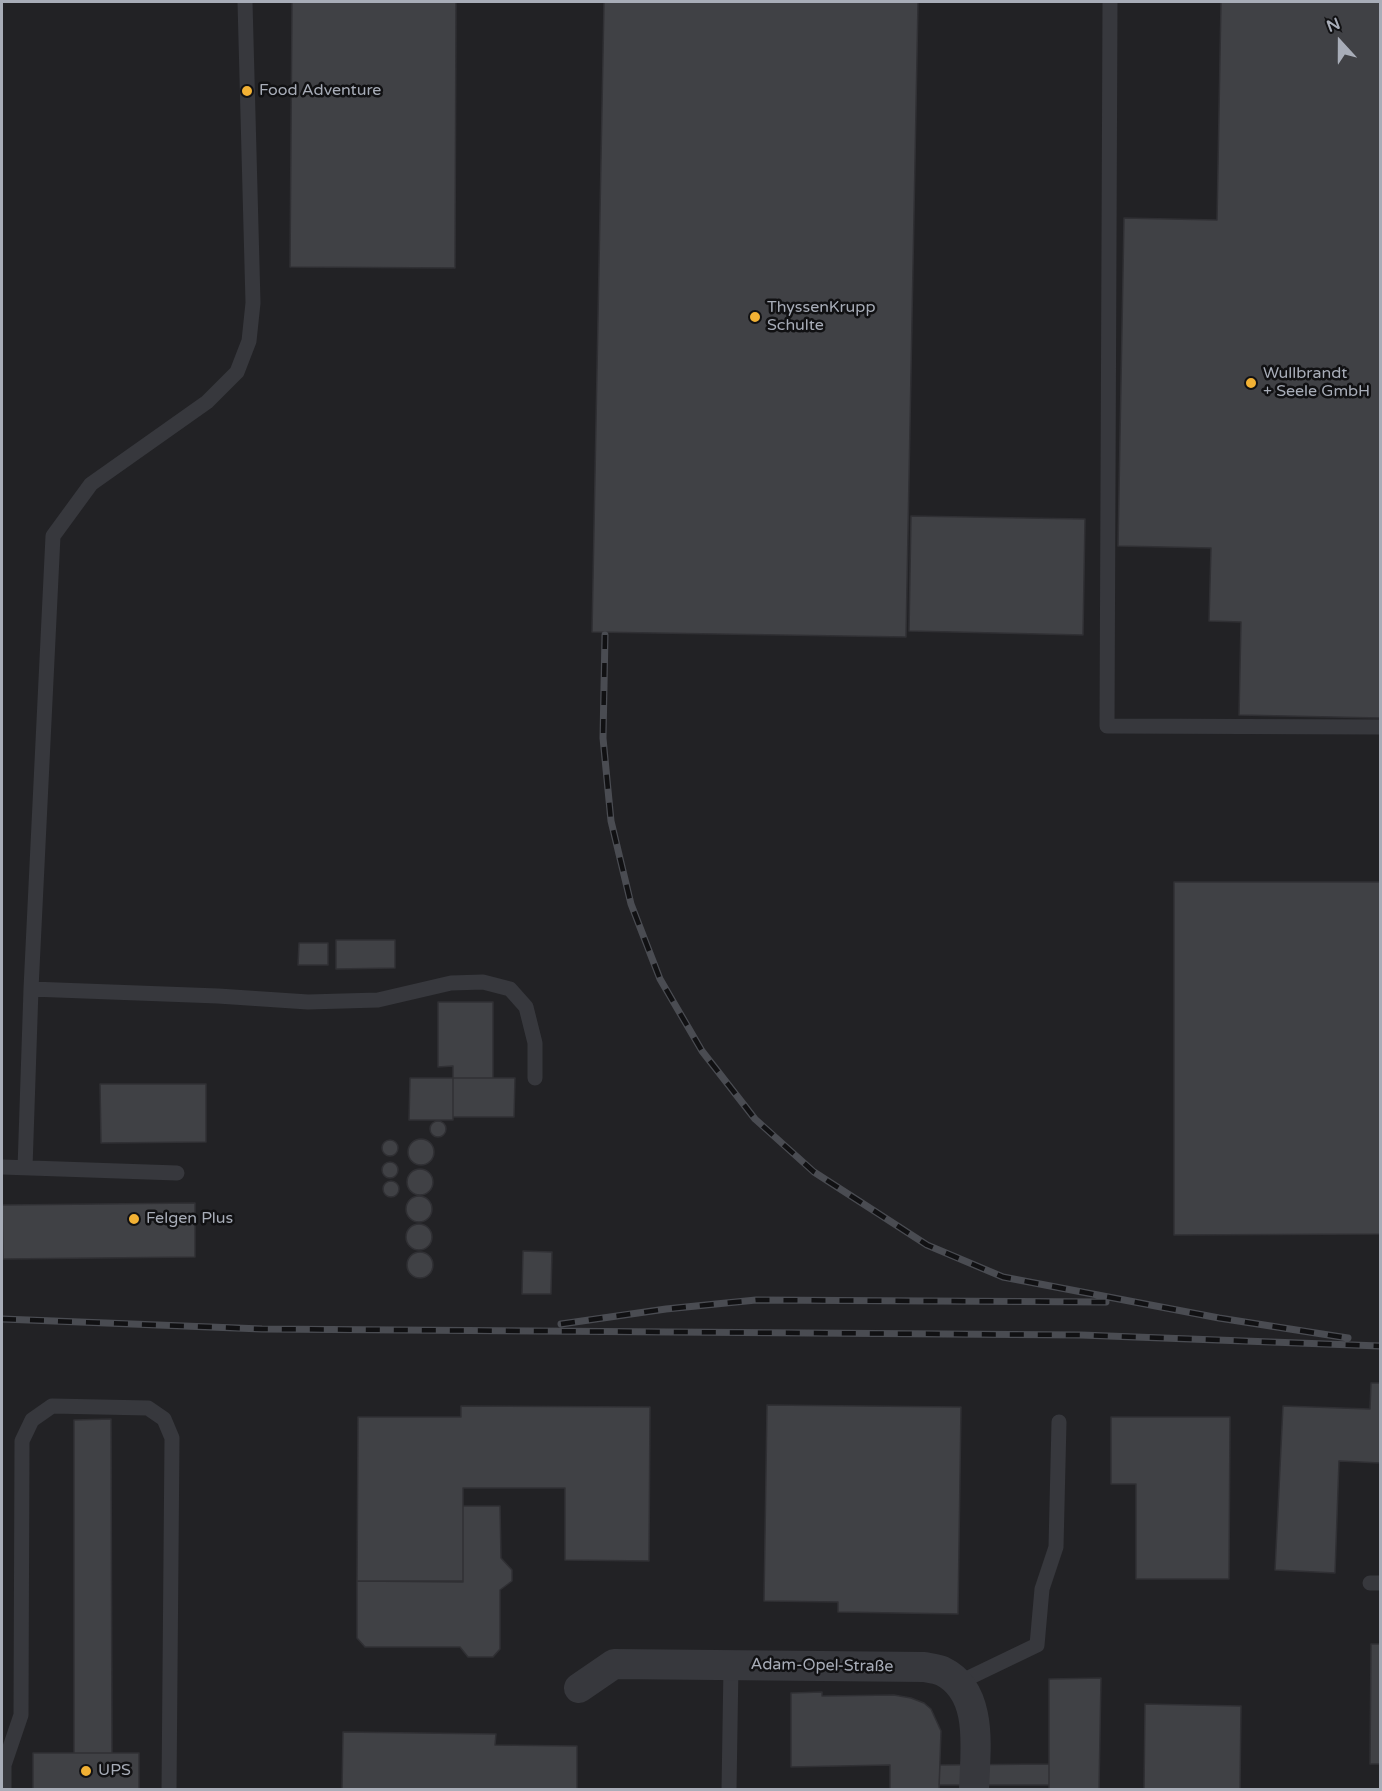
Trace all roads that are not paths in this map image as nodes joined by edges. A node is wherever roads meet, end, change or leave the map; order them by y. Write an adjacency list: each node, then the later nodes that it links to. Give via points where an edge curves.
1 (245, 2): 4 (lane, via 253,303 249,342 237,372 215,395 91,484 53,536)
2 (1110, 2): 3 (lane, via 1107,726)
3 (1380, 727)
4 (31, 989): 5 (lane, via 308,1002 378,1000 451,983 483,982 510,989 526,1007 536,1043); 7 (lane)
5 (535, 1078)
6 (2, 1167): 7 (lane)
7 (25, 1168): 8 (lane)
8 (177, 1173)
9 (1059, 1422): 11 (lane, via 1056,1547 1042,1589 1037,1645)
10 (731, 1665): 11 (street, Adam-Opel-Straße, via 924,1667 942,1671); 12 (street, Adam-Opel-Straße, via 614,1664); 15 (lane)
11 (958, 1683): 16 (street, via 973,1715)
12 (579, 1688)
13 (4, 1790): 14 (lane, via 4,1765 21,1715 22,1441 32,1420 51,1406 147,1408 164,1419 172,1438)
14 (169, 1790)
15 (729, 1790)
16 (974, 1790)

